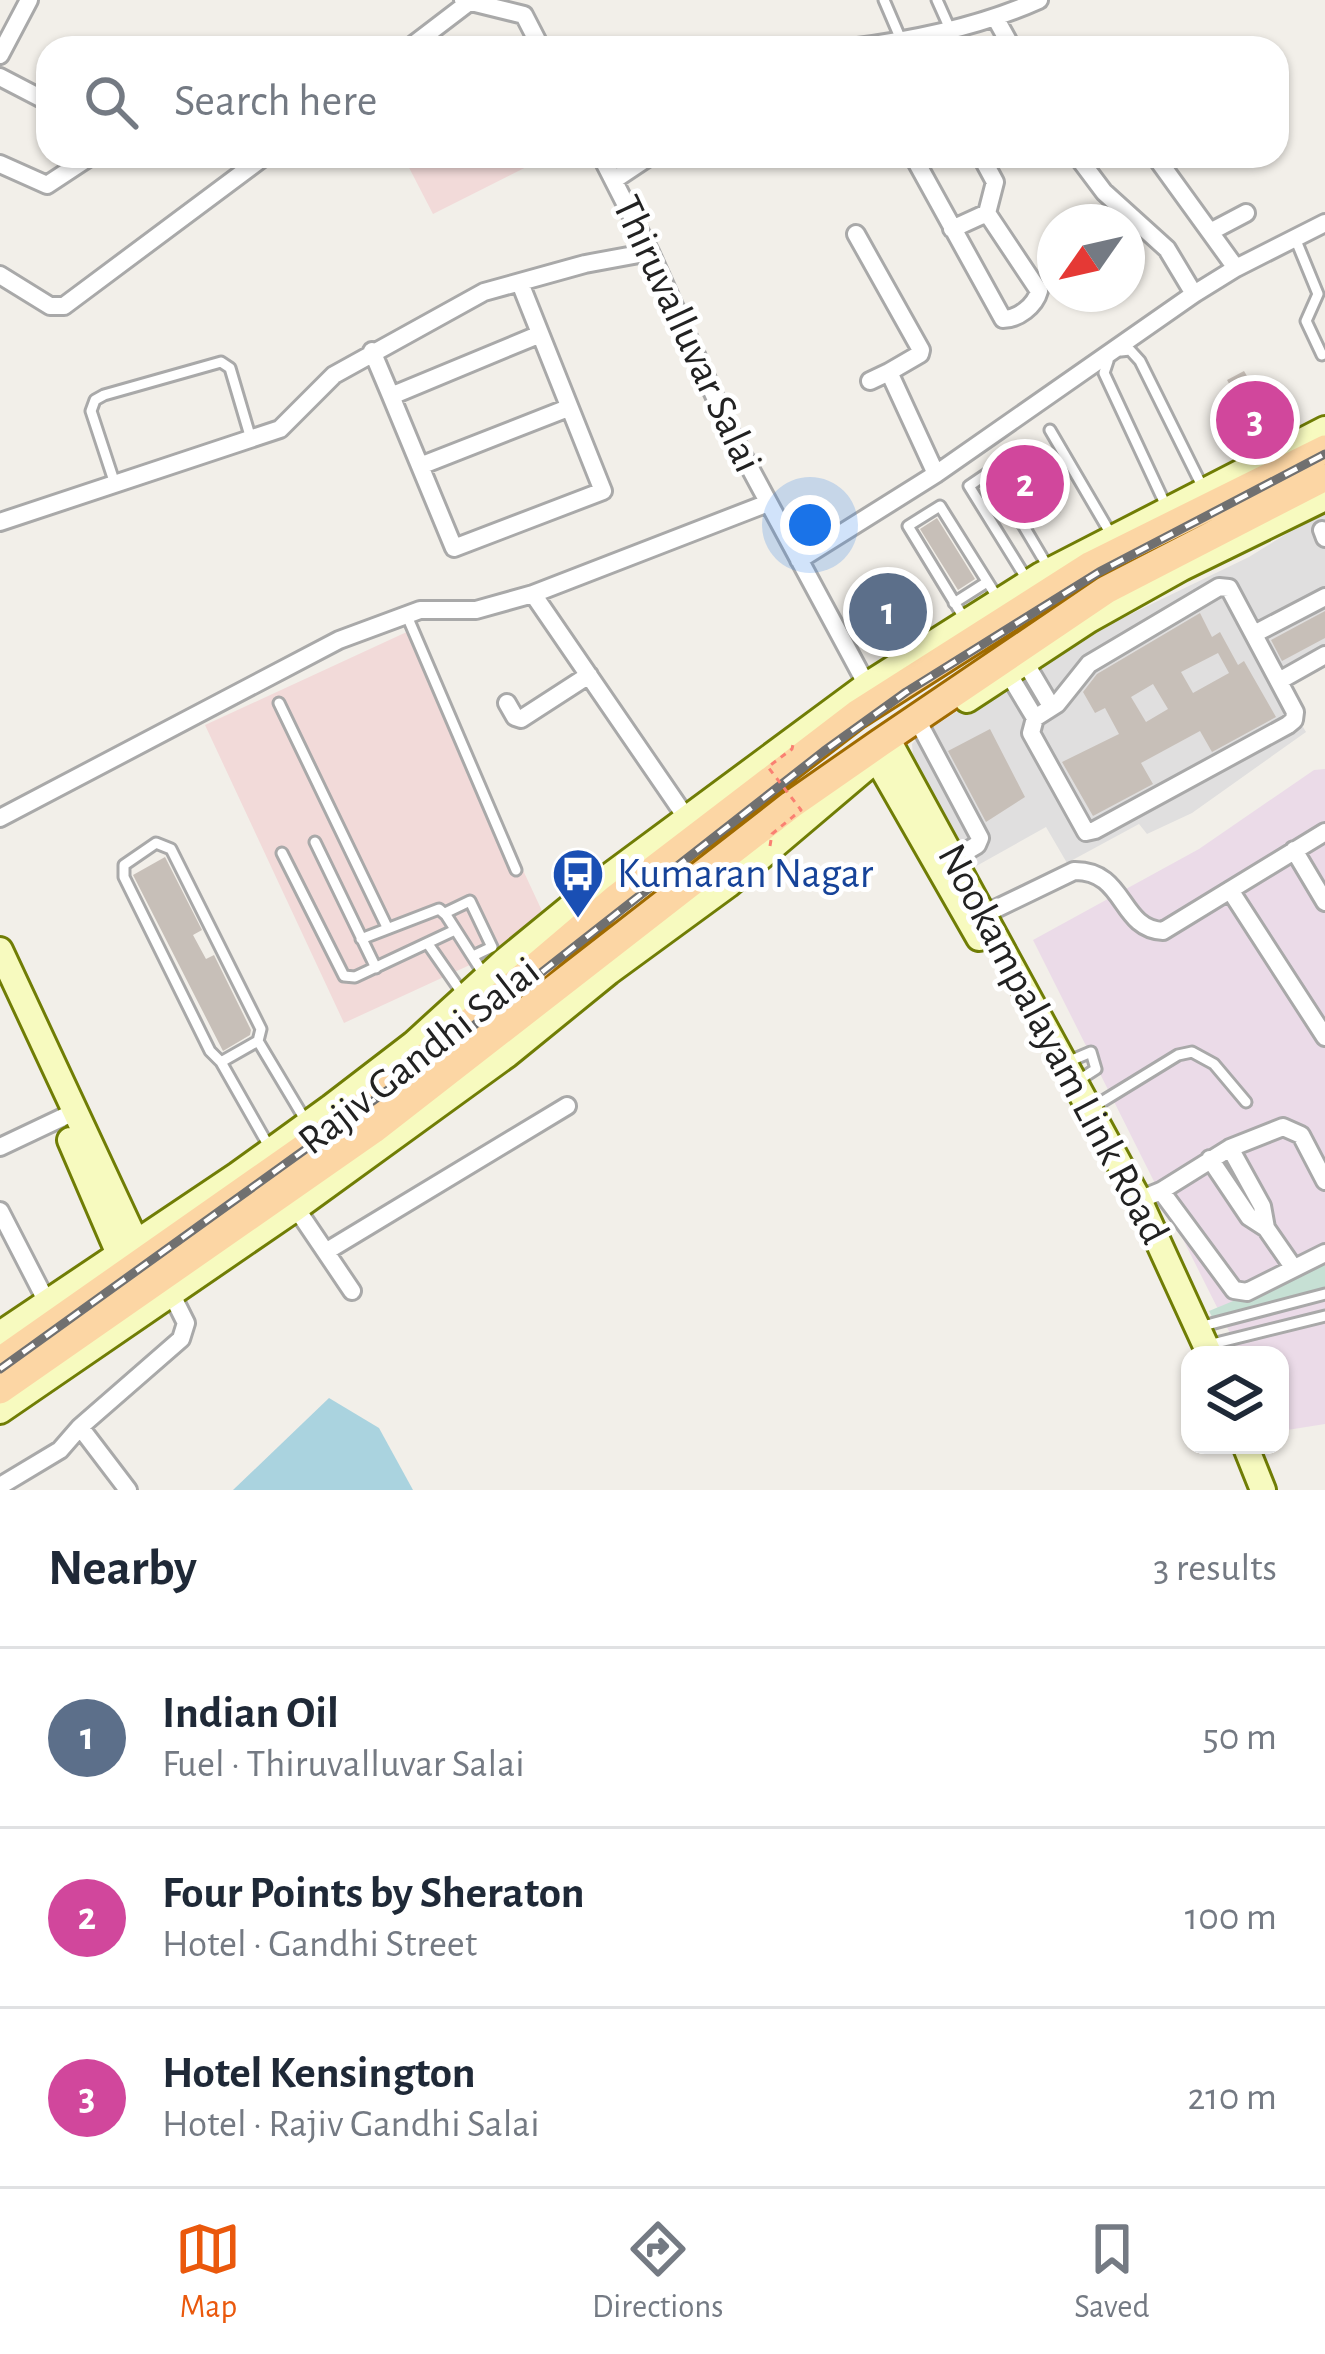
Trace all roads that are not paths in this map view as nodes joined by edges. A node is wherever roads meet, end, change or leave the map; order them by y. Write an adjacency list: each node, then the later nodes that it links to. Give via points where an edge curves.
1 (29, 0): 14 (street)
2 (884, 0): 11 (lane)
3 (938, 0): 8 (lane)
4 (1039, 0): 7 (street)
5 (465, 2): 6 (street); 9 (street)
6 (523, 5): 10 (street)
7 (997, 19): 8 (street); 13 (street)
8 (950, 29): 12 (street)
9 (424, 36)
10 (536, 36)
11 (901, 36)
12 (930, 36)
13 (1006, 36)
14 (0, 55)
15 (0, 77): 16 (street)
16 (36, 96)
17 (0, 164): 18 (street, via 47,184)
18 (72, 168)
19 (250, 168): 36 (street, via 64,306 50,306)
20 (608, 168): 26 (street, Thiruvalluvar Salai)
21 (632, 168): 26 (street)
22 (919, 168): 30 (street)
23 (987, 168): 27 (street, via 995,182)
24 (1086, 168): 38 (street, via 1166,249)
25 (1164, 168): 31 (street)
26 (614, 180): 34 (street, Thiruvalluvar Salai)
27 (987, 213): 30 (street); 30 (street, via 1040,291 1011,319 1003,319)
28 (1246, 213): 31 (street)
29 (1325, 223): 33 (street)
30 (952, 230)
31 (1210, 232): 35 (street)
32 (856, 234): 43 (street, via 921,350)
33 (1295, 238): 35 (street); 42 (lane, via 1318,294 1306,321)
34 (650, 252): 37 (street); 57 (street, Thiruvalluvar Salai)
35 (1236, 268): 38 (street)
36 (6, 278): 39 (street)
37 (520, 283): 40 (street); 41 (street, via 484,292)
38 (1194, 294): 52 (street)
39 (0, 297)
40 (538, 335): 45 (street); 46 (street)
41 (372, 351): 45 (street); 49 (street, via 334,375 280,429)
42 (1322, 355)
43 (890, 372): 44 (street); 52 (street)
44 (870, 381)
45 (391, 396): 51 (street)
46 (568, 408): 51 (street); 51 (street, via 603,491 454,548)
47 (1325, 429): 55 (street)
48 (1050, 430): 60 (lane)
49 (251, 439): 54 (street); 54 (lane, via 230,368 221,362 104,395 91,411)
50 (1325, 448): 73 (main road, Rajiv Gandhi Salai, via 1091,565)
51 (420, 466)
52 (936, 474): 61 (street)
53 (1325, 477): 79 (main road, Rajiv Gandhi Salai, via 1106,590)
54 (115, 484): 59 (street)
55 (1204, 490): 58 (street); 58 (lane, via 1140,361 1120,352 1104,374)
56 (1325, 498): 70 (street, via 1182,568)
57 (768, 502): 61 (street, Thiruvalluvar Salai); 64 (street)
58 (1167, 508): 60 (street)
59 (0, 522)
60 (1112, 536): 62 (street)
61 (800, 560): 73 (street, Thiruvalluvar Salai)
62 (1039, 577): 62 (lane, via 969,486 992,471); 63 (street)
63 (994, 592): 66 (street); 66 (lane, via 940,506 908,526)
64 (533, 594): 67 (street, via 476,610); 71 (street)
65 (1325, 597): 68 (street)
66 (960, 613): 73 (street)
67 (406, 615): 80 (street, via 286,666); 87 (lane)
68 (1254, 634): 72 (street); 76 (street, via 1229,588 1219,587 1088,664)
69 (1325, 656): 72 (street)
70 (1016, 668): 76 (street); 77 (street); 78 (street)
71 (589, 675): 74 (street, via 521,719); 81 (street)
72 (1279, 682): 77 (street, via 1294,720 1086,832 1031,733)
73 (872, 693): 81 (main road, Rajiv Gandhi Salai); 81 (street, via 794,740)
74 (507, 703)
75 (279, 704): 92 (lane)
76 (1052, 706): 77 (street)
77 (1034, 718)
78 (922, 729): 79 (street); 86 (street, via 980,838)
79 (883, 748): 86 (street, Nookampalayam Link Road); 104 (main road, Rajiv Gandhi Salai, via 790,806); 116 (street, via 728,885); 129 (street, Nookampalayam Link Road)
80 (0, 818)
81 (693, 828): 98 (main road, Rajiv Gandhi Salai, via 615,899)
82 (1325, 832): 84 (street)
83 (315, 842): 94 (lane)
84 (1294, 850): 88 (street); 89 (street)
85 (281, 853): 97 (lane, via 344,976)
86 (955, 858): 91 (street, Nookampalayam Link Road)
87 (516, 870)
88 (1230, 890): 91 (street, via 1163,931 1140,925 1100,874 1074,872); 101 (street)
89 (1325, 902)
90 (445, 913): 92 (lane, via 434,909); 93 (lane); 98 (lane, via 470,902 492,947)
91 (985, 914): 107 (street, Nookampalayam Link Road)
92 (387, 927): 94 (lane)
93 (455, 929): 95 (lane); 98 (lane)
94 (361, 939): 97 (lane)
95 (428, 944): 97 (lane); 100 (lane)
96 (0, 950): 108 (street)
97 (376, 968)
98 (486, 977): 100 (street); 104 (main road, Rajiv Gandhi Salai)
99 (0, 990): 108 (street)
100 (465, 997): 109 (street)
101 (1325, 1037)
102 (259, 1041): 103 (lane); 103 (lane, via 262,1029 171,849 156,843 124,865 124,877); 109 (lane)
103 (221, 1062): 112 (lane)
104 (415, 1081): 126 (main road, Rajiv Gandhi Salai); 131 (main road, Rajiv Gandhi Salai, via 373,1130)
105 (1246, 1102): 107 (lane, via 1214,1064 1192,1052)
106 (566, 1106): 120 (street)
107 (1090, 1109): 115 (street, Nookampalayam Link Road)
108 (67, 1115): 110 (street); 119 (street)
109 (307, 1123): 112 (street)
110 (0, 1147)
111 (1230, 1148): 113 (street); 114 (street, via 1289,1127); 118 (street)
112 (271, 1150): 119 (street)
113 (1210, 1159): 115 (street); 118 (street, via 1249,1217)
114 (1325, 1181)
115 (1150, 1195): 122 (street, via 1234,1290 1246,1292); 129 (street, Nookampalayam Link Road)
116 (296, 1208): 120 (street); 124 (street)
117 (0, 1211): 126 (street)
118 (1266, 1228): 122 (street)
119 (128, 1249): 126 (street)
120 (327, 1252): 123 (street)
121 (1325, 1252): 122 (street)
122 (1294, 1267)
123 (352, 1291)
124 (171, 1293): 132 (street); 133 (street, via 185,1333)
125 (1325, 1294): 129 (lane)
126 (52, 1312): 128 (street); 130 (main road, Rajiv Gandhi Salai)
127 (1325, 1316): 129 (lane)
128 (0, 1334)
129 (1199, 1344)
130 (0, 1360)
131 (0, 1390)
132 (0, 1411)
133 (80, 1426): 136 (street, via 60,1450); 137 (street)
134 (1234, 1454): 138 (street)
135 (1249, 1454): 139 (street)
136 (0, 1486)
137 (128, 1490)
138 (1248, 1490)
139 (1263, 1490)

